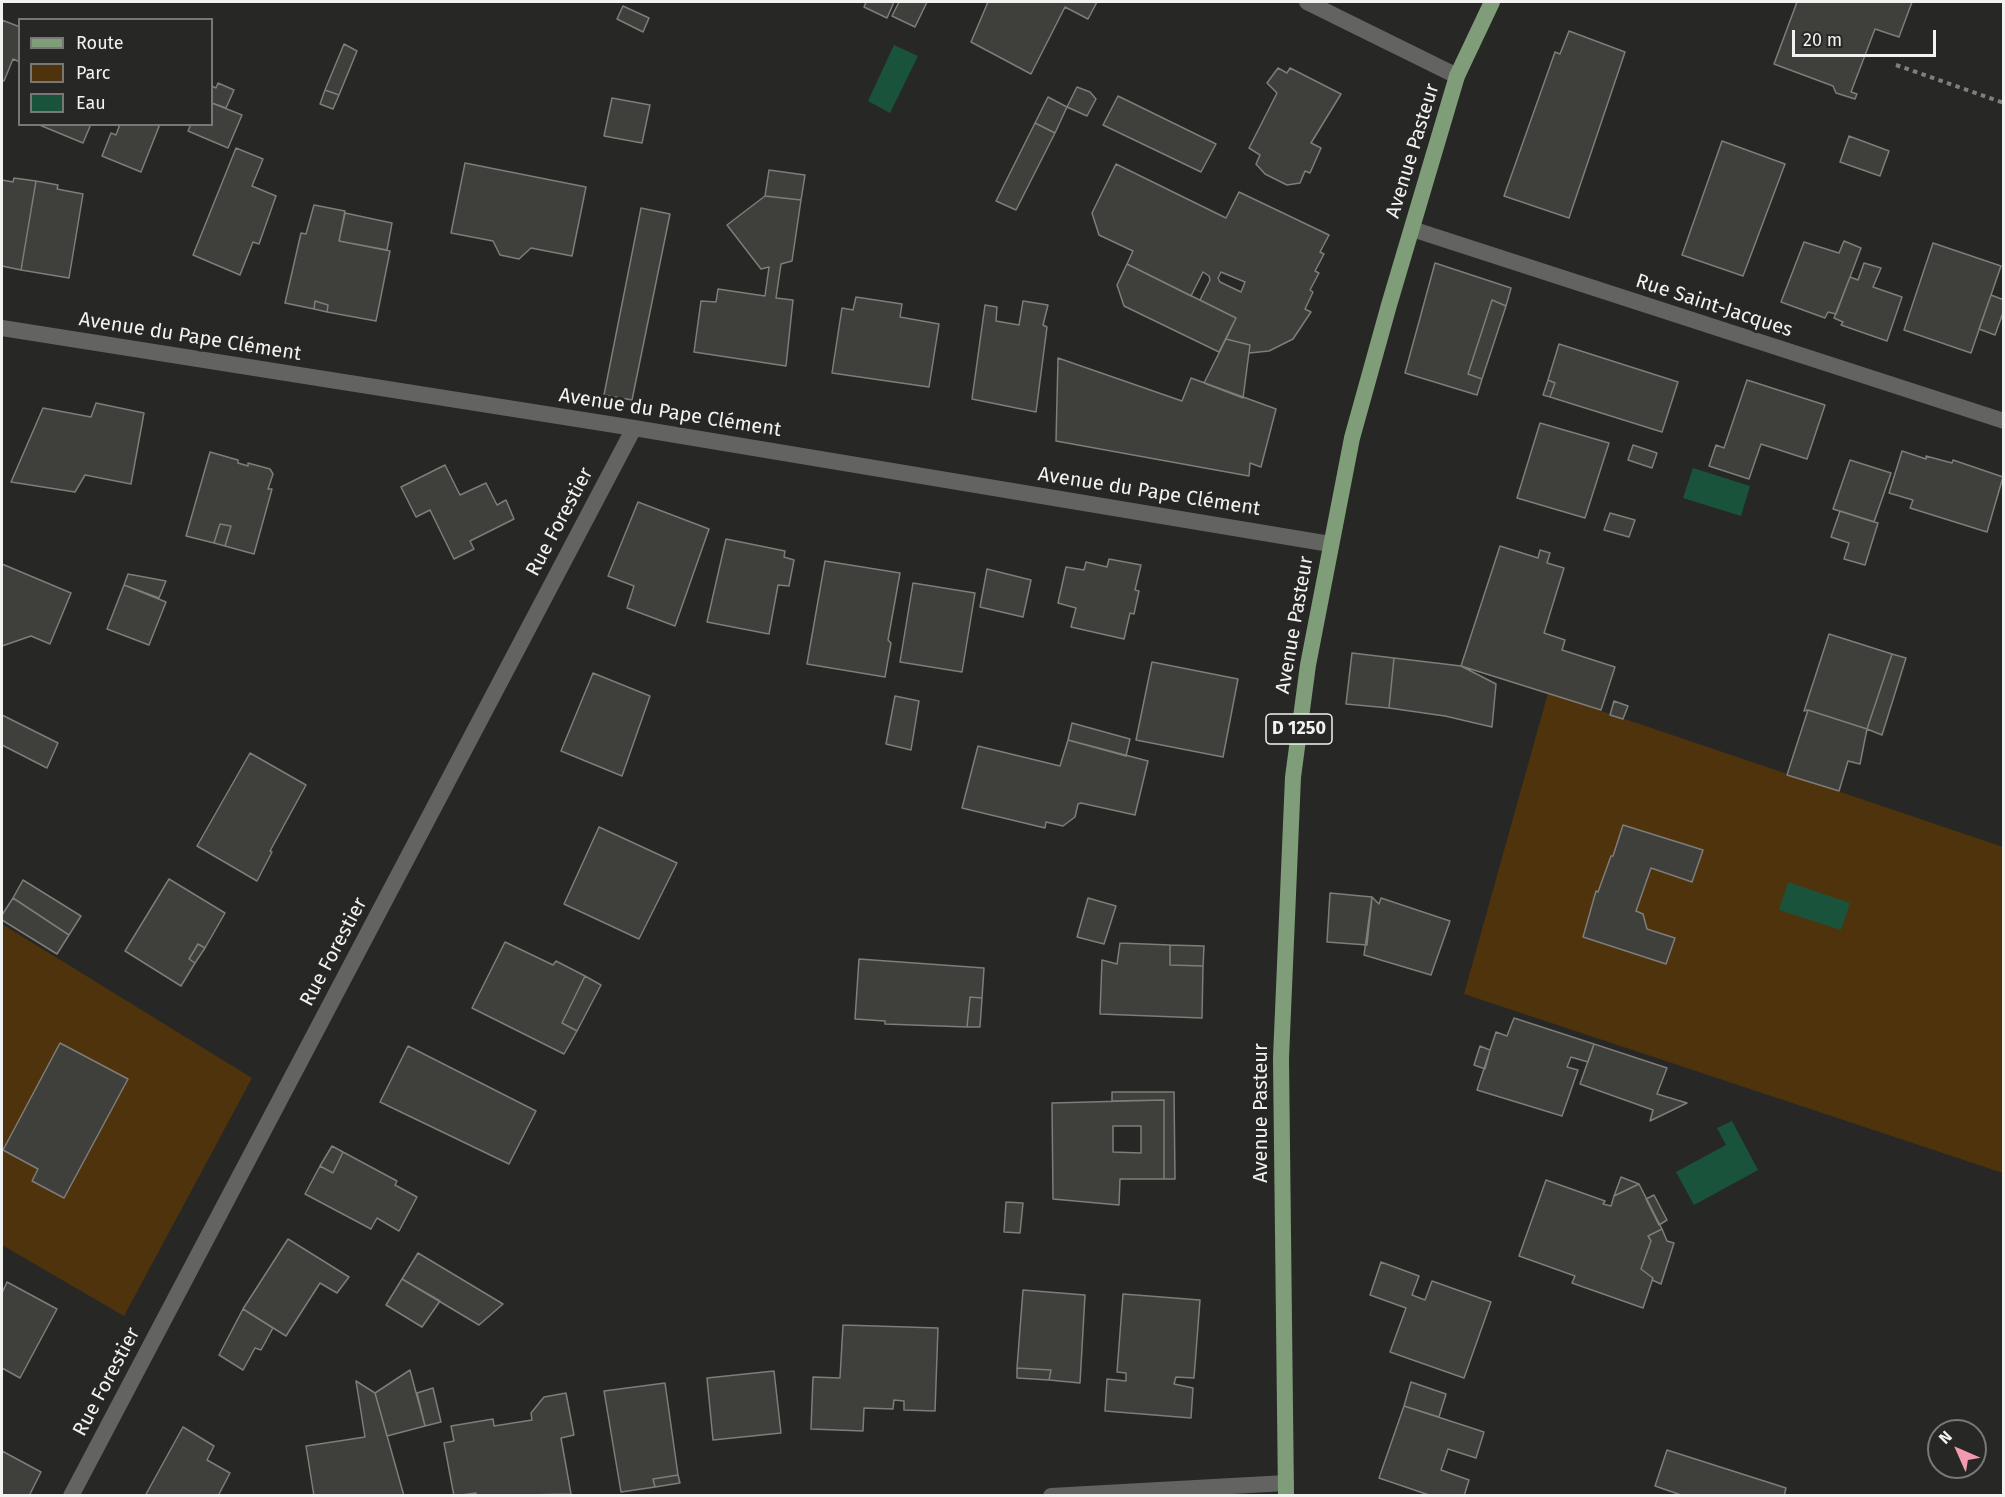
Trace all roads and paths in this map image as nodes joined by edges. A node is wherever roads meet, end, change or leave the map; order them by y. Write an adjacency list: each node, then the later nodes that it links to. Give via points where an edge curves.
1 (1307, 2): 4 (street)
2 (1492, 2): 4 (main road, Avenue Pasteur / D 1250)
3 (1896, 65): 5 (path)
4 (1457, 76): 6 (main road, Avenue Pasteur / D 1250)
5 (2004, 103)
6 (1412, 229): 8 (street, Rue Saint-Jacques); 10 (main road, Avenue Pasteur / D 1250, via 1352,438)
7 (2, 328): 9 (street, Avenue du Pape Clément)
8 (2004, 421)
9 (634, 428): 10 (street, Avenue du Pape Clément); 12 (street, Rue Forestier)
10 (1330, 544): 11 (main road, Avenue Pasteur / D 1250, via 1308,665 1293,789 1281,1058)
11 (1286, 1489): 13 (street)
12 (71, 1496)
13 (1051, 1496)

